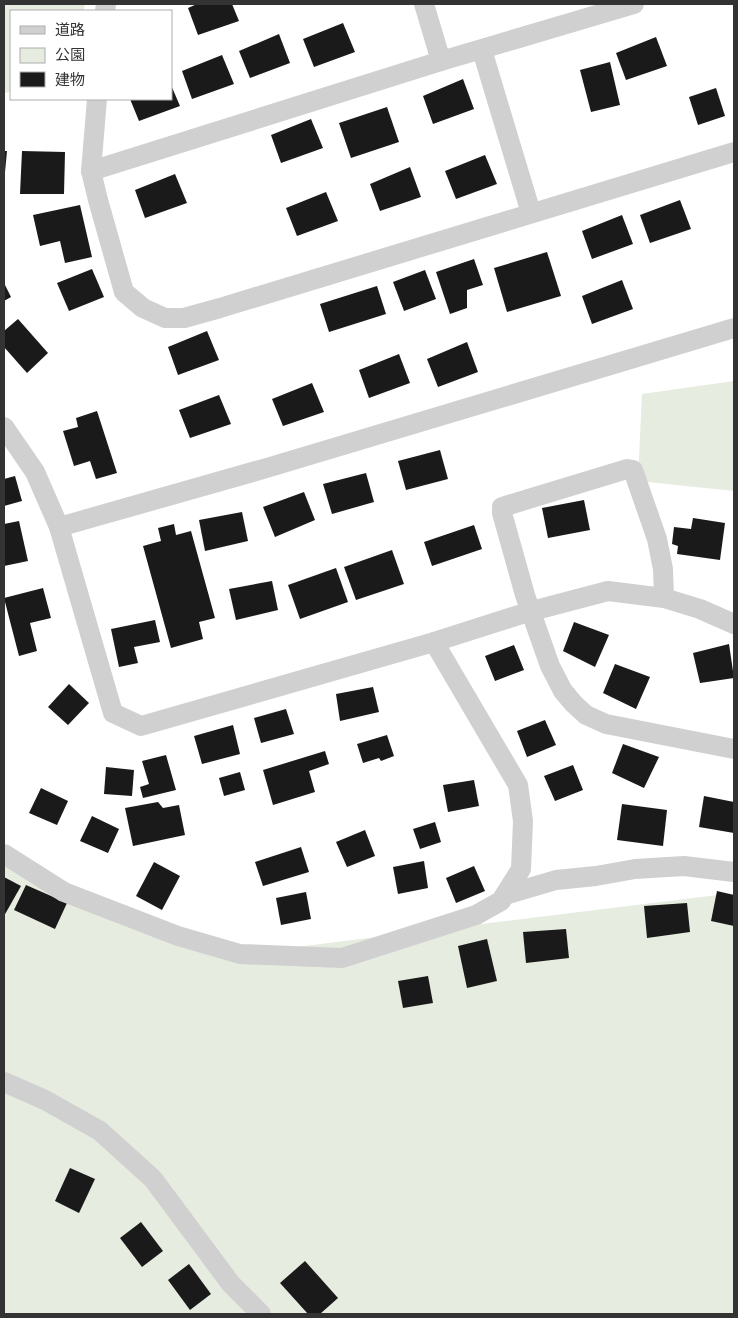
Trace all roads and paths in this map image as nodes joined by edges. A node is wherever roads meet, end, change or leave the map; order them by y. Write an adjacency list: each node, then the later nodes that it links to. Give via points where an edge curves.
1 (424, 4): 4 (street)
2 (634, 4): 3 (street)
3 (482, 50): 4 (street); 8 (street)
4 (441, 61): 7 (street)
5 (96, 100): 7 (street)
6 (734, 152): 8 (street)
7 (92, 171): 8 (street, via 124,292 143,308 165,318 184,318 220,308)
8 (530, 213)
9 (734, 328): 11 (street)
10 (4, 427): 11 (street, via 35,472)
11 (60, 527): 15 (street, via 113,713 141,726)
12 (664, 598): 13 (street, via 608,592); 13 (street, via 657,539 633,470 627,469 502,507 525,595); 14 (street)
13 (532, 610): 15 (street); 16 (street, via 550,666 563,691 586,715 626,729)
14 (734, 624)
15 (434, 642): 19 (street, via 518,785 522,821 520,869)
16 (734, 749)
17 (4, 854): 19 (street, via 64,892 178,936 240,954 342,958 476,915 501,901)
18 (734, 872): 19 (street, via 684,866 635,869 556,880)
19 (505, 895)
20 (4, 1082): 21 (street, via 100,1131 153,1180 231,1284)
21 (261, 1314)

